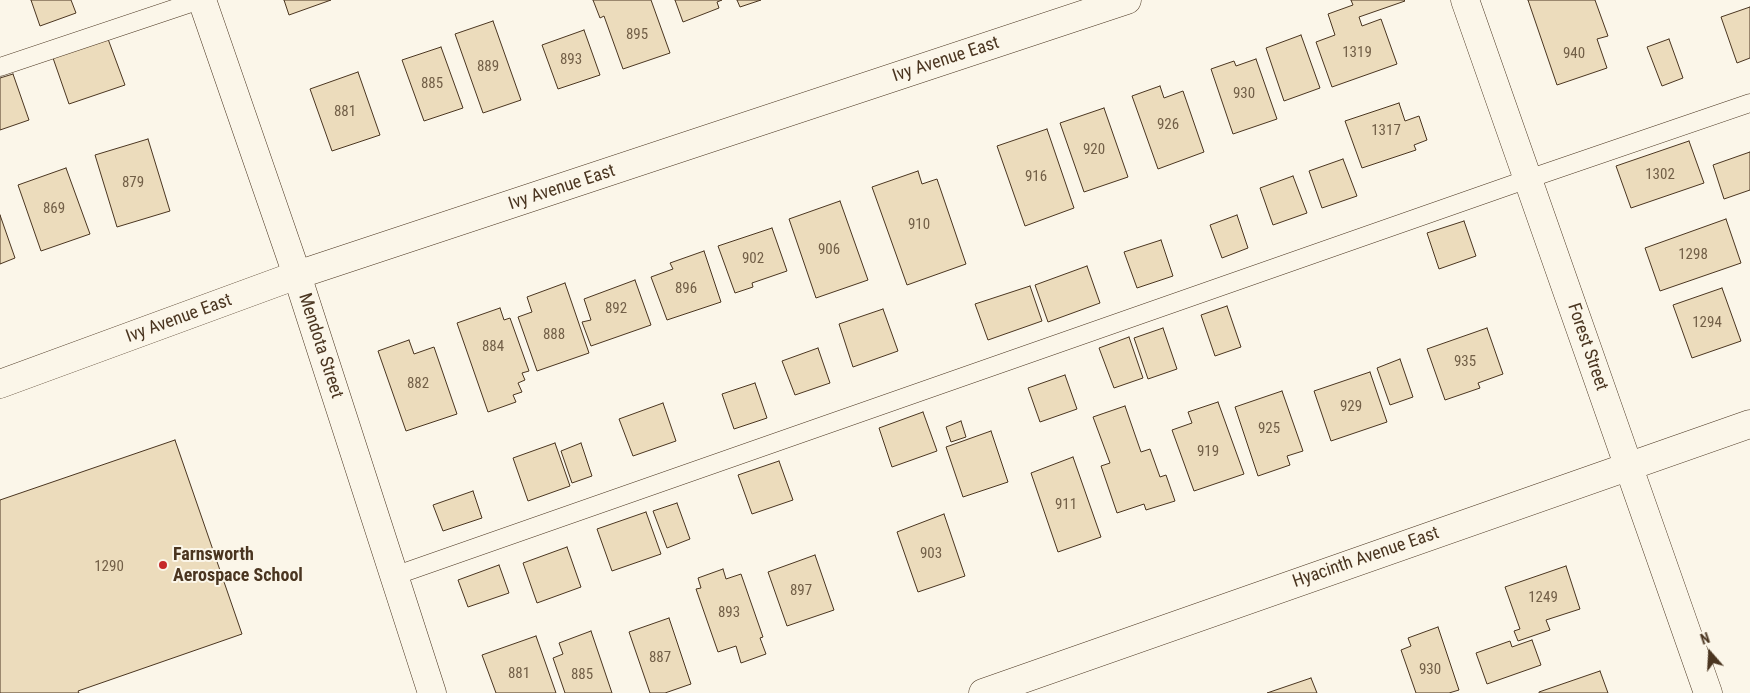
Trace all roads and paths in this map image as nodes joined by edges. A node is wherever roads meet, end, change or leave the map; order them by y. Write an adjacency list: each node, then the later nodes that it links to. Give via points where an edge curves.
1 (201, 0): 4 (lane); 7 (street, Mendota Street)
2 (1127, 0): 7 (street, Ivy Avenue East)
3 (1465, 0): 6 (street, Forest Street)
4 (0, 67)
5 (1750, 103): 6 (lane)
6 (1528, 179): 10 (street, Forest Street); 11 (lane)
7 (297, 276): 8 (street, Ivy Avenue East); 11 (street, Mendota Street)
8 (0, 384)
9 (1750, 424): 10 (street, Hyacinth Avenue East)
10 (1628, 466): 13 (street, Hyacinth Avenue East); 14 (street, Forest Street)
11 (394, 576): 12 (street, Mendota Street)
12 (432, 693)
13 (983, 693)
14 (1708, 693)

